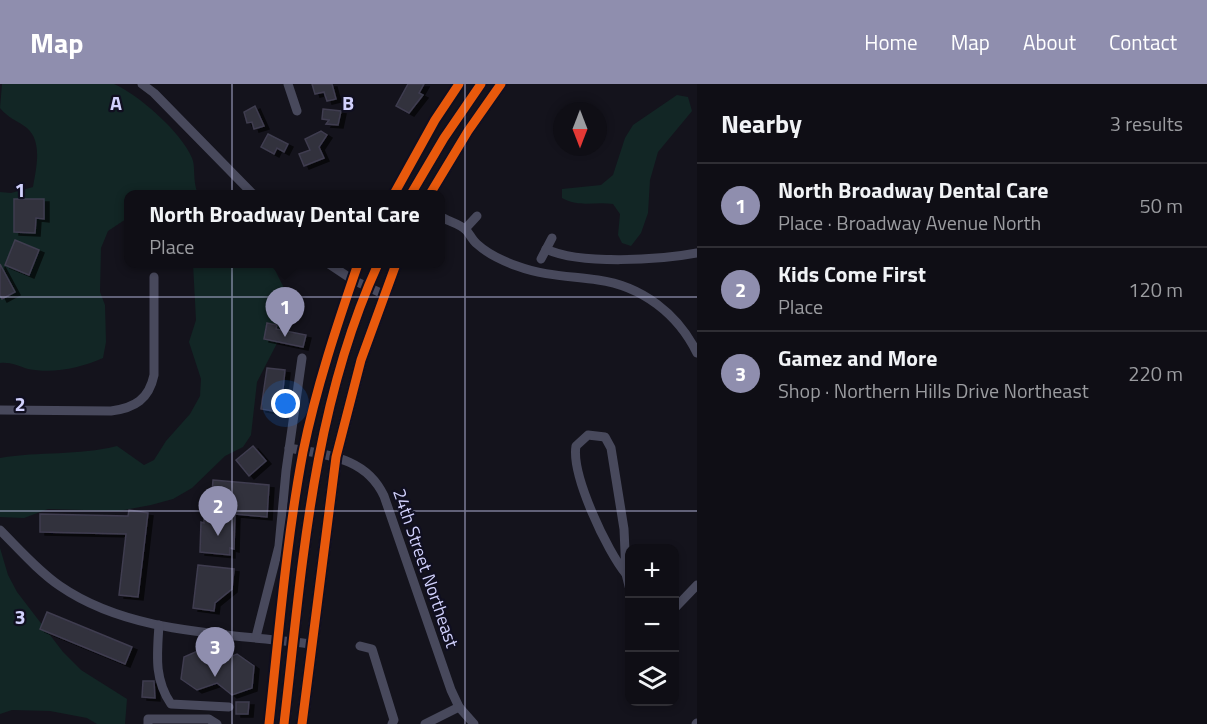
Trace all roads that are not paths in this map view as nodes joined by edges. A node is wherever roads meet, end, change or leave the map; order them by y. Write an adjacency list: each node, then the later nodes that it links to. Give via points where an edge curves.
1 (142, 84): 6 (street)
2 (288, 84): 5 (street)
3 (481, 84): 7 (main road)
4 (501, 84): 8 (main road, via 462,139)
5 (297, 111)
6 (248, 190)
7 (414, 190)
8 (433, 190)
9 (477, 216): 11 (street)
10 (445, 219): 11 (street)
11 (465, 229): 22 (street, via 477,245 514,266 634,289 675,320)
12 (552, 238): 13 (street)
13 (546, 249): 14 (street, via 564,256 606,258); 15 (street)
14 (697, 253)
15 (541, 259)
16 (336, 268): 20 (street)
17 (376, 268): 20 (main road)
18 (394, 268): 21 (main road)
19 (154, 277): 24 (street, via 154,375 145,398 126,409 111,411)
20 (367, 287): 21 (street); 26 (main road, via 335,385)
21 (383, 294): 27 (main road)
22 (697, 353)
23 (302, 358): 25 (street)
24 (0, 410)
25 (289, 448): 26 (street, 24th Street Northeast); 33 (street, via 279,546)
26 (319, 454): 27 (street, 24th Street Northeast); 34 (main road)
27 (336, 458): 35 (main road); 38 (street, 24th Street Northeast, via 360,466 381,489)
28 (0, 530): 32 (street, via 59,586 117,616)
29 (626, 574): 29 (street, via 624,529 611,448 605,437 588,435 576,446 577,465 605,542)
30 (697, 585): 31 (street)
31 (679, 605)
32 (159, 625): 33 (street); 37 (street, via 156,673 171,704)
33 (256, 637): 34 (street)
34 (294, 641): 35 (street); 41 (main road)
35 (311, 644): 42 (main road)
36 (360, 646): 43 (street, via 372,649)
37 (229, 707)
38 (459, 707): 44 (street); 45 (street, 24th Street Northeast)
39 (148, 724): 40 (street, via 148,719 209,719)
40 (217, 724)
41 (284, 724)
42 (302, 724)
43 (392, 724)
44 (425, 724)
45 (474, 724)

